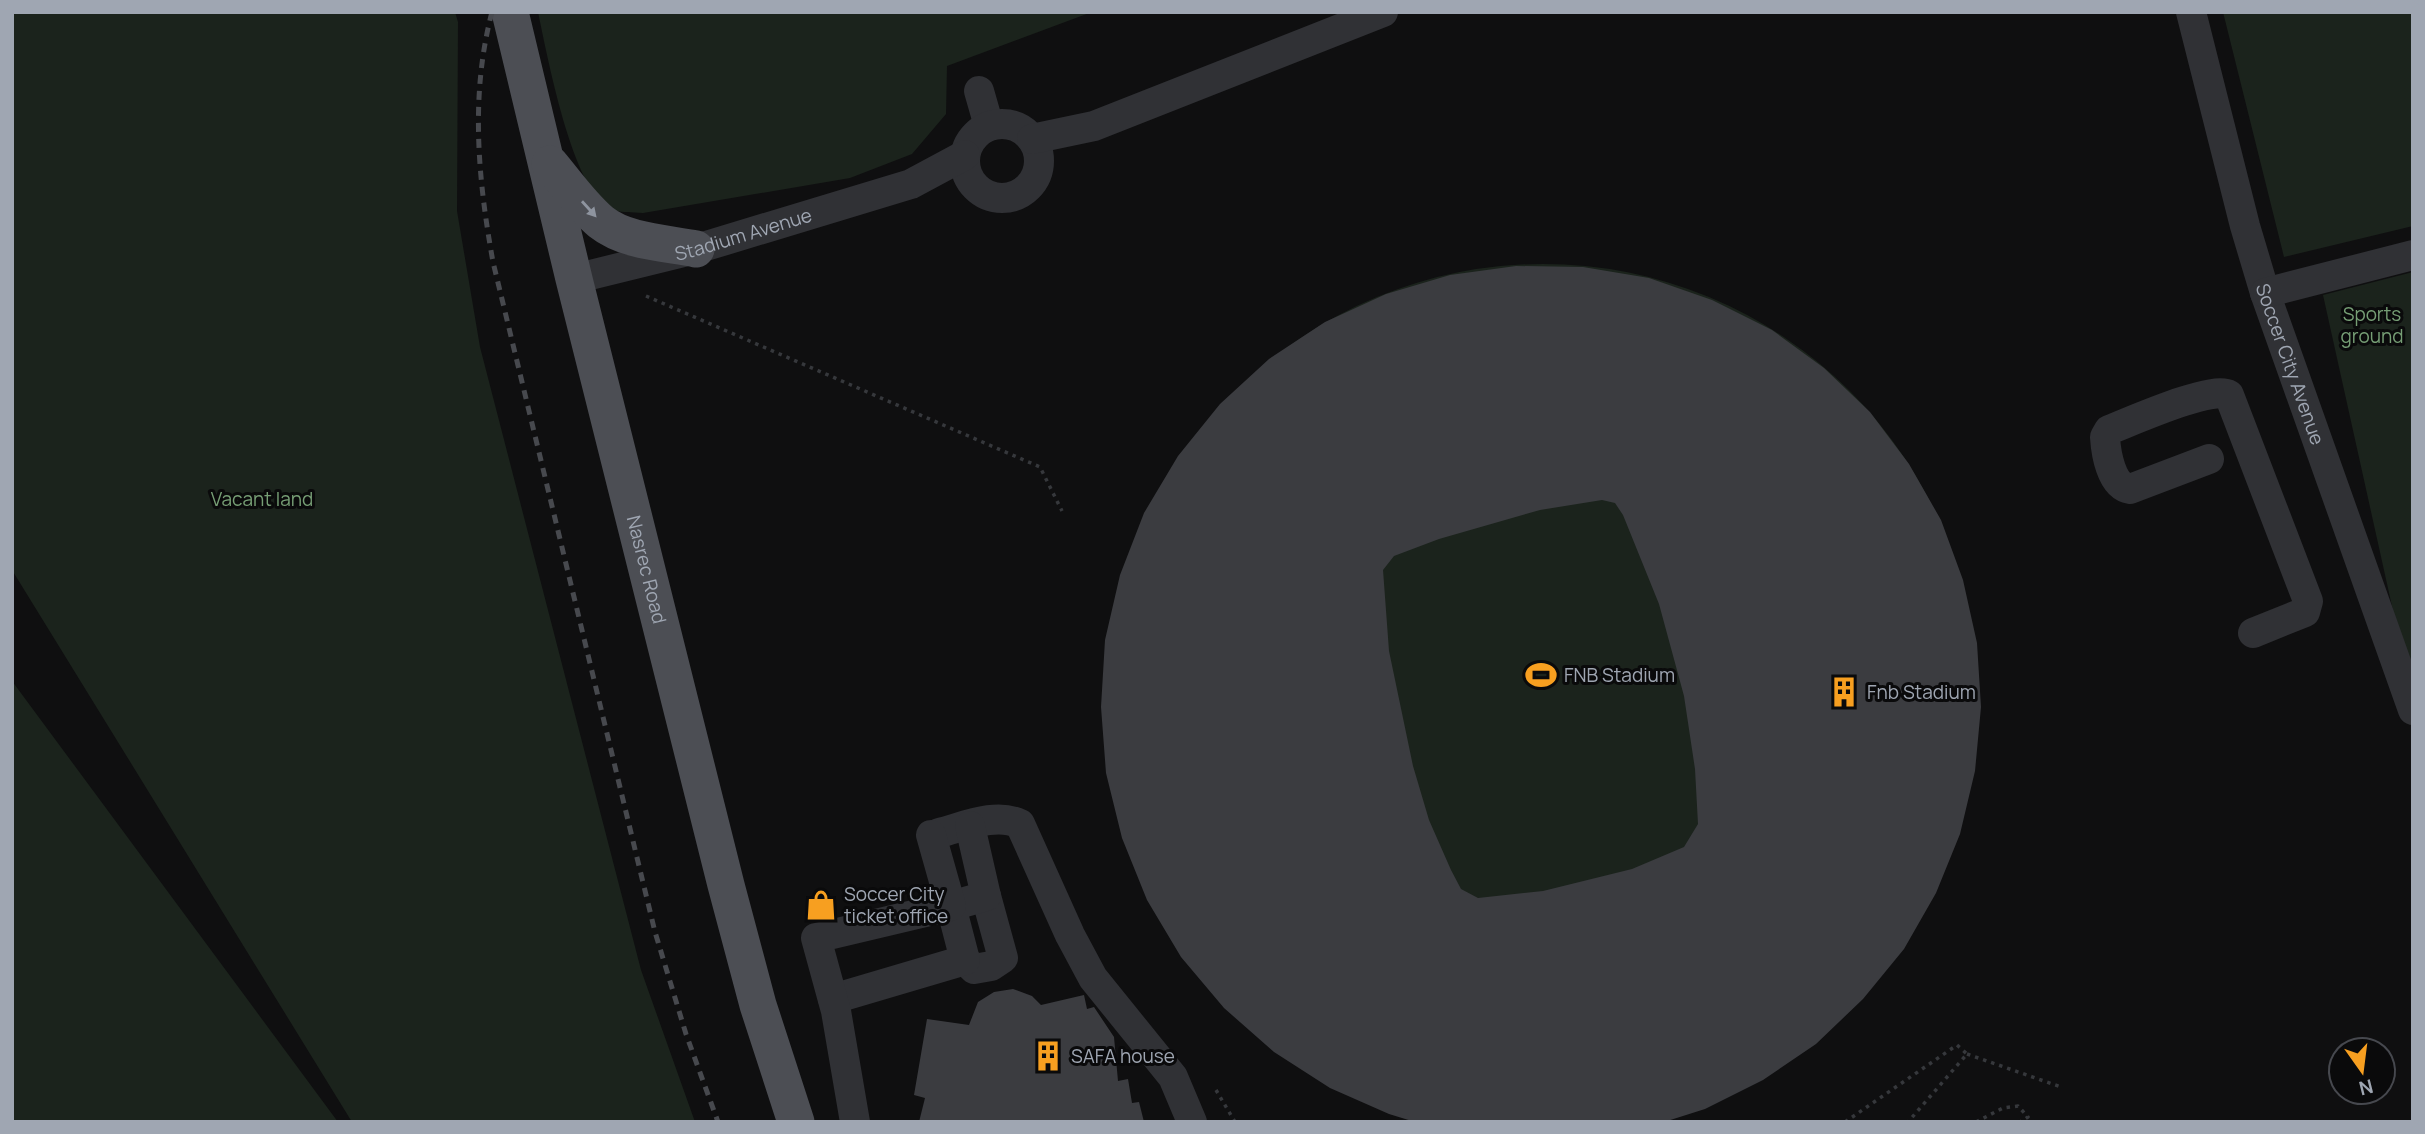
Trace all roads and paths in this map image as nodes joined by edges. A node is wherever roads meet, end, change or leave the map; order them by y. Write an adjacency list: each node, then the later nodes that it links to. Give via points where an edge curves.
1 (1383, 12): 6 (street)
2 (2191, 12): 12 (street, Soccer City Avenue)
3 (511, 17): 7 (main road, Nasrec Road)
4 (979, 91): 5 (street)
5 (989, 126): 6 (street, via 1013,125); 8 (street, via 978,133)
6 (1036, 151): 8 (street, via 1031,184 1012,197 989,195)
7 (545, 158): 9 (main road, one-way to 9, via 609,227); 11 (main road, Nasrec Road)
8 (968, 168): 9 (street, Stadium Avenue)
9 (696, 249): 11 (street, Stadium Avenue)
10 (2413, 255): 12 (street)
11 (573, 279): 26 (main road, Nasrec Road, via 758,1005)
12 (2265, 293): 17 (street, Soccer City Avenue)
13 (646, 296): 15 (path, via 1040,467)
14 (2209, 458): 16 (street, via 2123,488 2115,479 2105,437 2109,430 2189,400 2219,391 2229,394 2308,601 2305,612)
15 (1062, 511)
16 (2253, 633)
17 (2413, 710)
18 (970, 826): 19 (street); 20 (street, via 935,834); 28 (street, via 1009,818 1020,824 1093,978 1173,1077)
19 (986, 896): 20 (street); 21 (street, via 1003,958 974,969)
20 (951, 906): 21 (street); 22 (street, via 816,938)
21 (964, 960): 22 (street)
22 (832, 999): 27 (street)
23 (1967, 1054): 24 (path); 30 (path, via 1957,1045); 31 (path)
24 (2061, 1087)
25 (1216, 1090): 29 (path)
26 (796, 1122)
27 (855, 1122)
28 (1192, 1122)
29 (1236, 1122)
30 (1845, 1122)
31 (1908, 1122)
32 (1976, 1122): 33 (path, via 2018,1106 2028,1117)
33 (2020, 1122)

